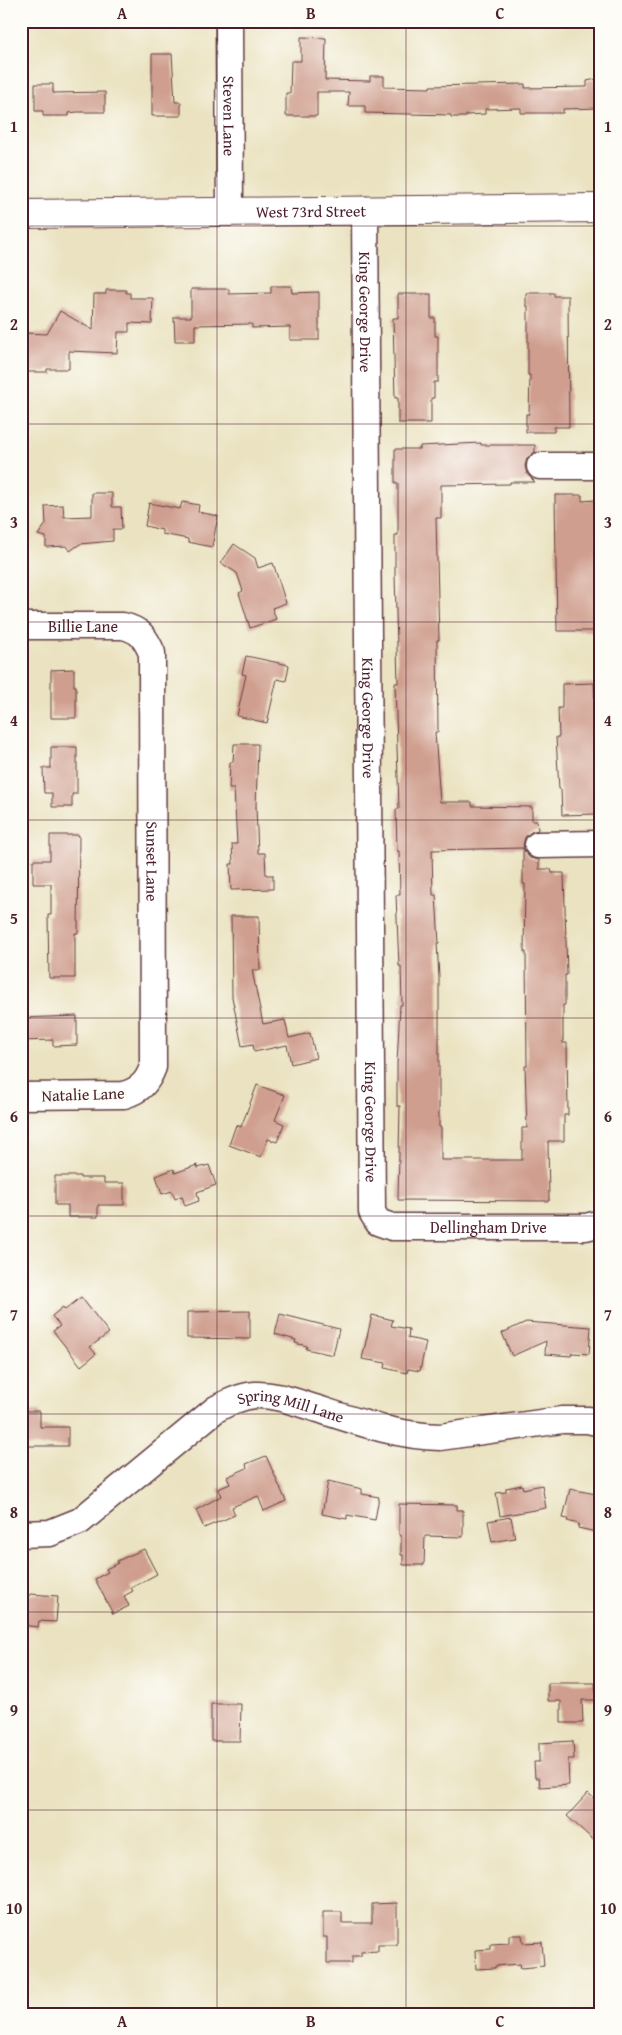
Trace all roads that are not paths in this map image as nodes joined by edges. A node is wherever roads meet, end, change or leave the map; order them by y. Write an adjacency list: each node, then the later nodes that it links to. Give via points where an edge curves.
1 (229, 21): 4 (street, Steven Lane)
2 (601, 208): 3 (main road, West 73rd Street)
3 (365, 210): 4 (main road, West 73rd Street); 14 (street, King George Drive, via 370,1205)
4 (230, 212): 5 (main road, West 73rd Street)
5 (21, 214)
6 (540, 466): 7 (street)
7 (601, 466)
8 (21, 626): 9 (street, Billie Lane, via 123,626)
9 (144, 635): 12 (street, Sunset Lane, via 152,653 153,1067)
10 (601, 844): 11 (street)
11 (538, 845)
12 (142, 1086): 13 (street, Natalie Lane, via 124,1095)
13 (21, 1096)
14 (378, 1222): 15 (street, Dellingham Drive, via 392,1227 586,1227)
15 (601, 1223)
16 (601, 1423): 17 (street, Spring Mill Lane, via 562,1420 440,1437 426,1436 389,1431 278,1397 254,1395 216,1409 80,1521 50,1533)
17 (21, 1534)

